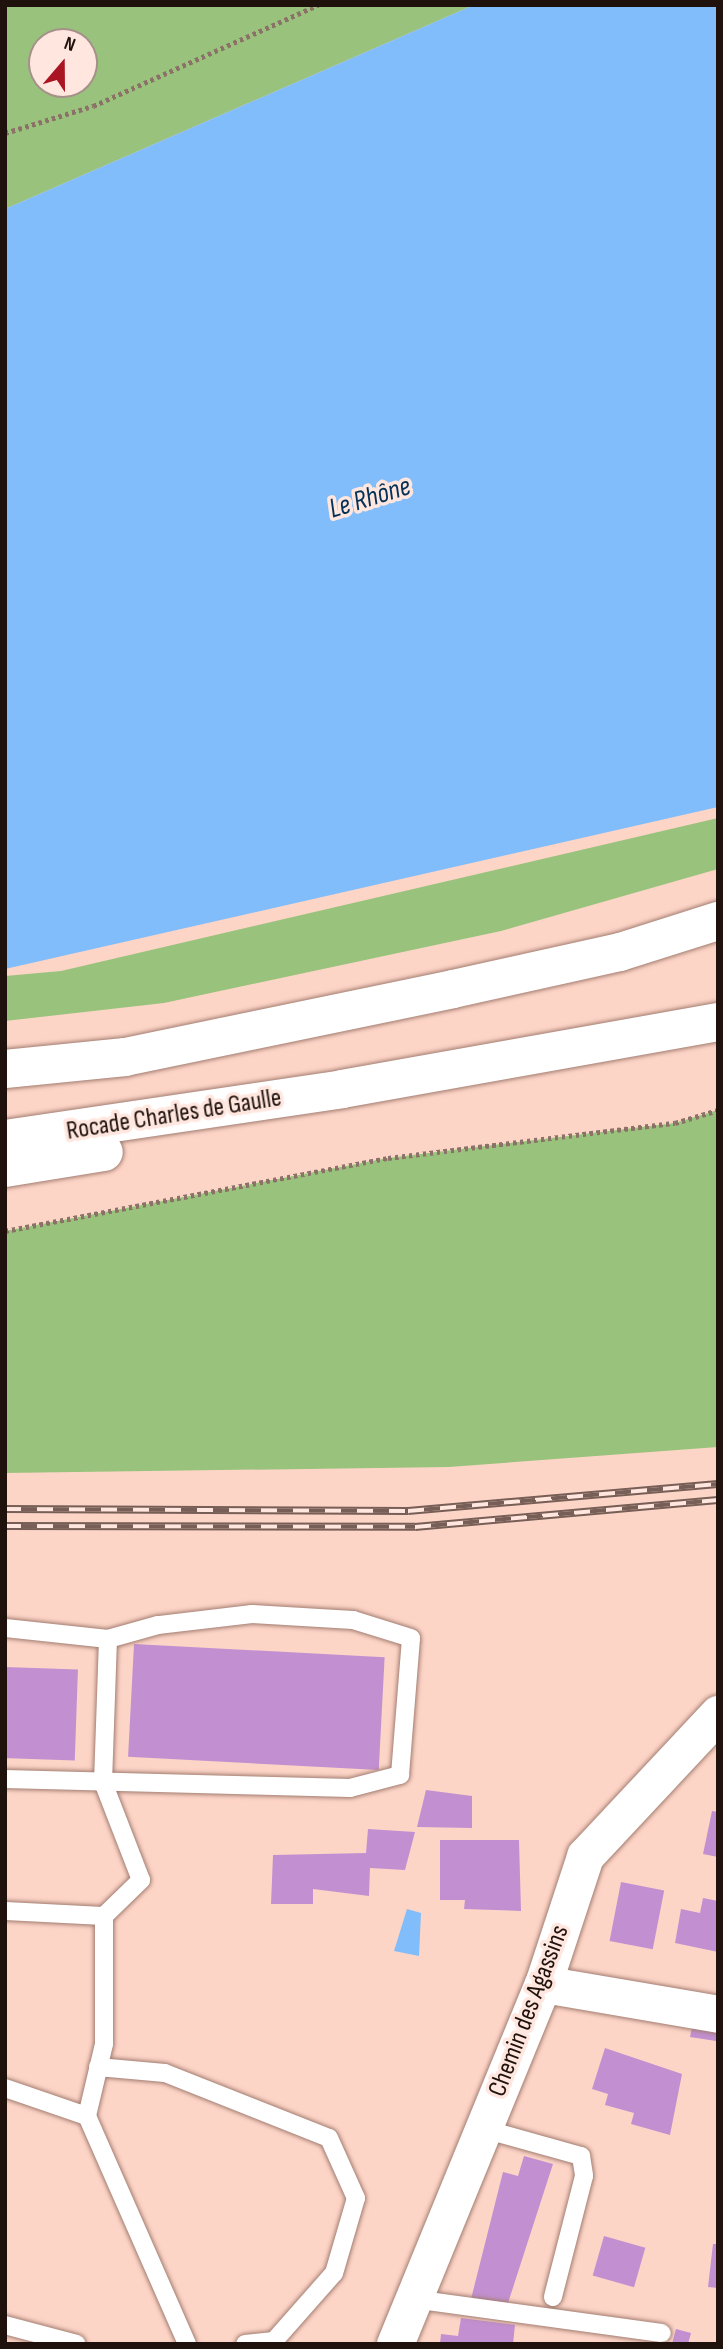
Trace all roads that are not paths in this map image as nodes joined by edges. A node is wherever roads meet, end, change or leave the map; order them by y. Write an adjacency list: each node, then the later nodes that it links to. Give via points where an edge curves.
1 (718, 921): 3 (highway, via 620,952 453,989 125,1057)
2 (718, 1022): 4 (highway, Rocade Charles de Gaulle)
3 (5, 1069)
4 (342, 1090): 5 (highway, Rocade Charles de Gaulle); 6 (highway, via 299,1120)
5 (5, 1139)
6 (5, 1168)
7 (5, 1628): 8 (lane)
8 (108, 1639): 11 (lane); 11 (lane, via 158,1625 252,1614 353,1620 411,1638 400,1776 350,1788)
9 (718, 1714): 14 (street, Chemin des Agassins, via 584,1856)
10 (5, 1779): 11 (lane)
11 (103, 1782): 13 (lane, via 141,1880)
12 (5, 1911): 13 (lane)
13 (104, 1916): 16 (lane)
14 (543, 1984): 15 (street); 19 (street, Chemin des Agassins)
15 (718, 2014)
16 (98, 2067): 18 (lane); 26 (lane, via 164,2073 329,2137 356,2198 334,2273 274,2341)
17 (5, 2088): 18 (lane)
18 (87, 2116): 25 (lane)
19 (484, 2129): 20 (lane, via 581,2156 584,2176); 21 (street, Chemin des Agassins)
20 (553, 2297)
21 (414, 2299): 23 (lane); 27 (street, Chemin des Agassins)
22 (5, 2325): 24 (lane)
23 (662, 2333)
24 (77, 2344)
25 (187, 2344)
26 (245, 2344)
27 (395, 2344)

